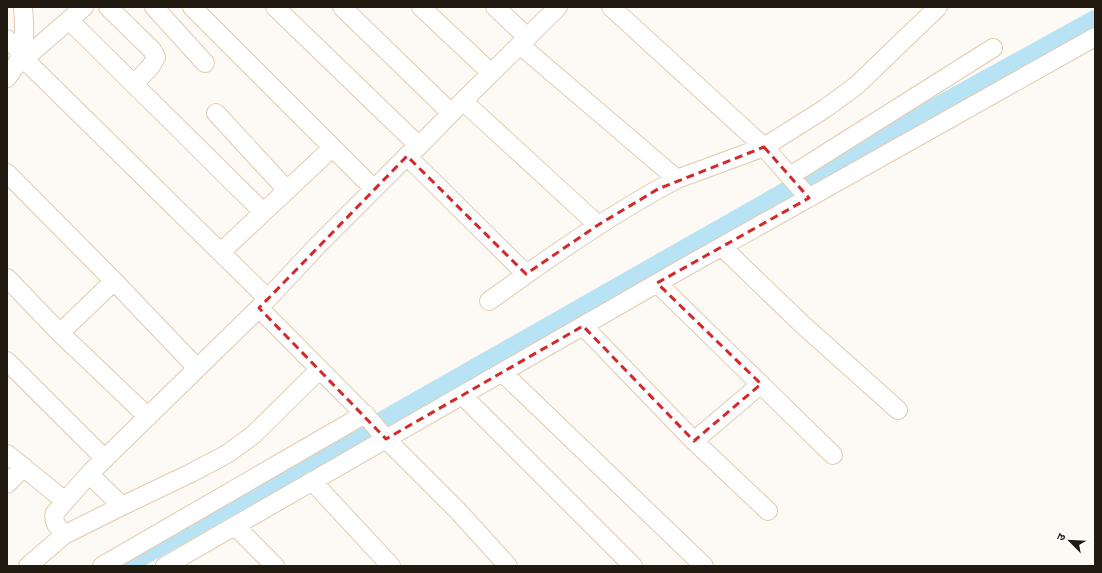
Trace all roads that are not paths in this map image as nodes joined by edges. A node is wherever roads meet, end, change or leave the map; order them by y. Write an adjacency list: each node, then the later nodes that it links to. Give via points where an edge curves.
1 (23, 7): 19 (street, via 24,37)
2 (84, 7): 13 (street)
3 (108, 7): 21 (street, via 156,57)
4 (154, 7): 18 (street)
5 (192, 7): 25 (street)
6 (275, 7): 26 (street)
7 (342, 7): 22 (street)
8 (421, 7): 20 (street)
9 (495, 7): 16 (street)
10 (558, 7): 16 (street)
11 (611, 7): 24 (street)
12 (938, 7): 24 (street, via 857,86)
13 (69, 20): 19 (street); 21 (street)
14 (1095, 37): 32 (street)
15 (7, 39): 19 (street)
16 (524, 41): 20 (street); 29 (street)
17 (993, 48): 28 (street)
18 (206, 63)
19 (17, 64): 36 (street)
20 (491, 73): 22 (street)
21 (134, 84): 33 (street)
22 (457, 107): 26 (street); 34 (street)
23 (216, 113): 30 (street)
24 (764, 147): 28 (street); 29 (street)
25 (332, 148): 30 (street); 31 (street)
26 (413, 151): 31 (street); 37 (street)
27 (7, 173): 39 (street)
28 (790, 176): 32 (street)
29 (677, 179): 34 (street)
30 (287, 190): 33 (street)
31 (374, 190): 42 (street)
32 (809, 198): 35 (street)
33 (264, 212): 36 (street)
34 (598, 225): 37 (street)
35 (722, 246): 40 (street); 51 (street, via 803,325)
36 (221, 252): 42 (street)
37 (526, 274): 41 (street)
38 (7, 278): 44 (street)
39 (114, 281): 44 (street); 46 (street)
40 (657, 283): 43 (street); 49 (street)
41 (489, 301)
42 (263, 303): 46 (street); 47 (street)
43 (583, 326): 48 (street); 55 (street)
44 (60, 333): 52 (street)
45 (7, 361): 58 (street)
46 (196, 368): 52 (street)
47 (320, 369): 53 (street); 64 (street, via 254,435 227,454)
48 (502, 372): 50 (street); 75 (street)
49 (761, 384): 55 (street); 57 (street)
50 (462, 395): 54 (street); 74 (street)
51 (898, 410)
52 (148, 417): 58 (street)
53 (368, 417): 54 (street); 69 (street)
54 (384, 437): 61 (street); 73 (street, via 458,510)
55 (694, 441): 65 (street)
56 (7, 454): 59 (street)
57 (833, 455)
58 (105, 459): 60 (street)
59 (24, 467): 62 (street); 63 (street)
60 (89, 474): 63 (street); 64 (street)
61 (312, 481): 66 (street); 72 (street)
62 (7, 484)
63 (65, 501): 67 (street, via 53,517)
64 (122, 506): 67 (street)
65 (768, 511)
66 (235, 526): 70 (street); 71 (street)
67 (64, 535): 68 (street)
68 (28, 566)
69 (102, 566)
70 (167, 566)
71 (275, 566)
72 (391, 566)
73 (508, 566)
74 (632, 566)
75 (704, 566)

